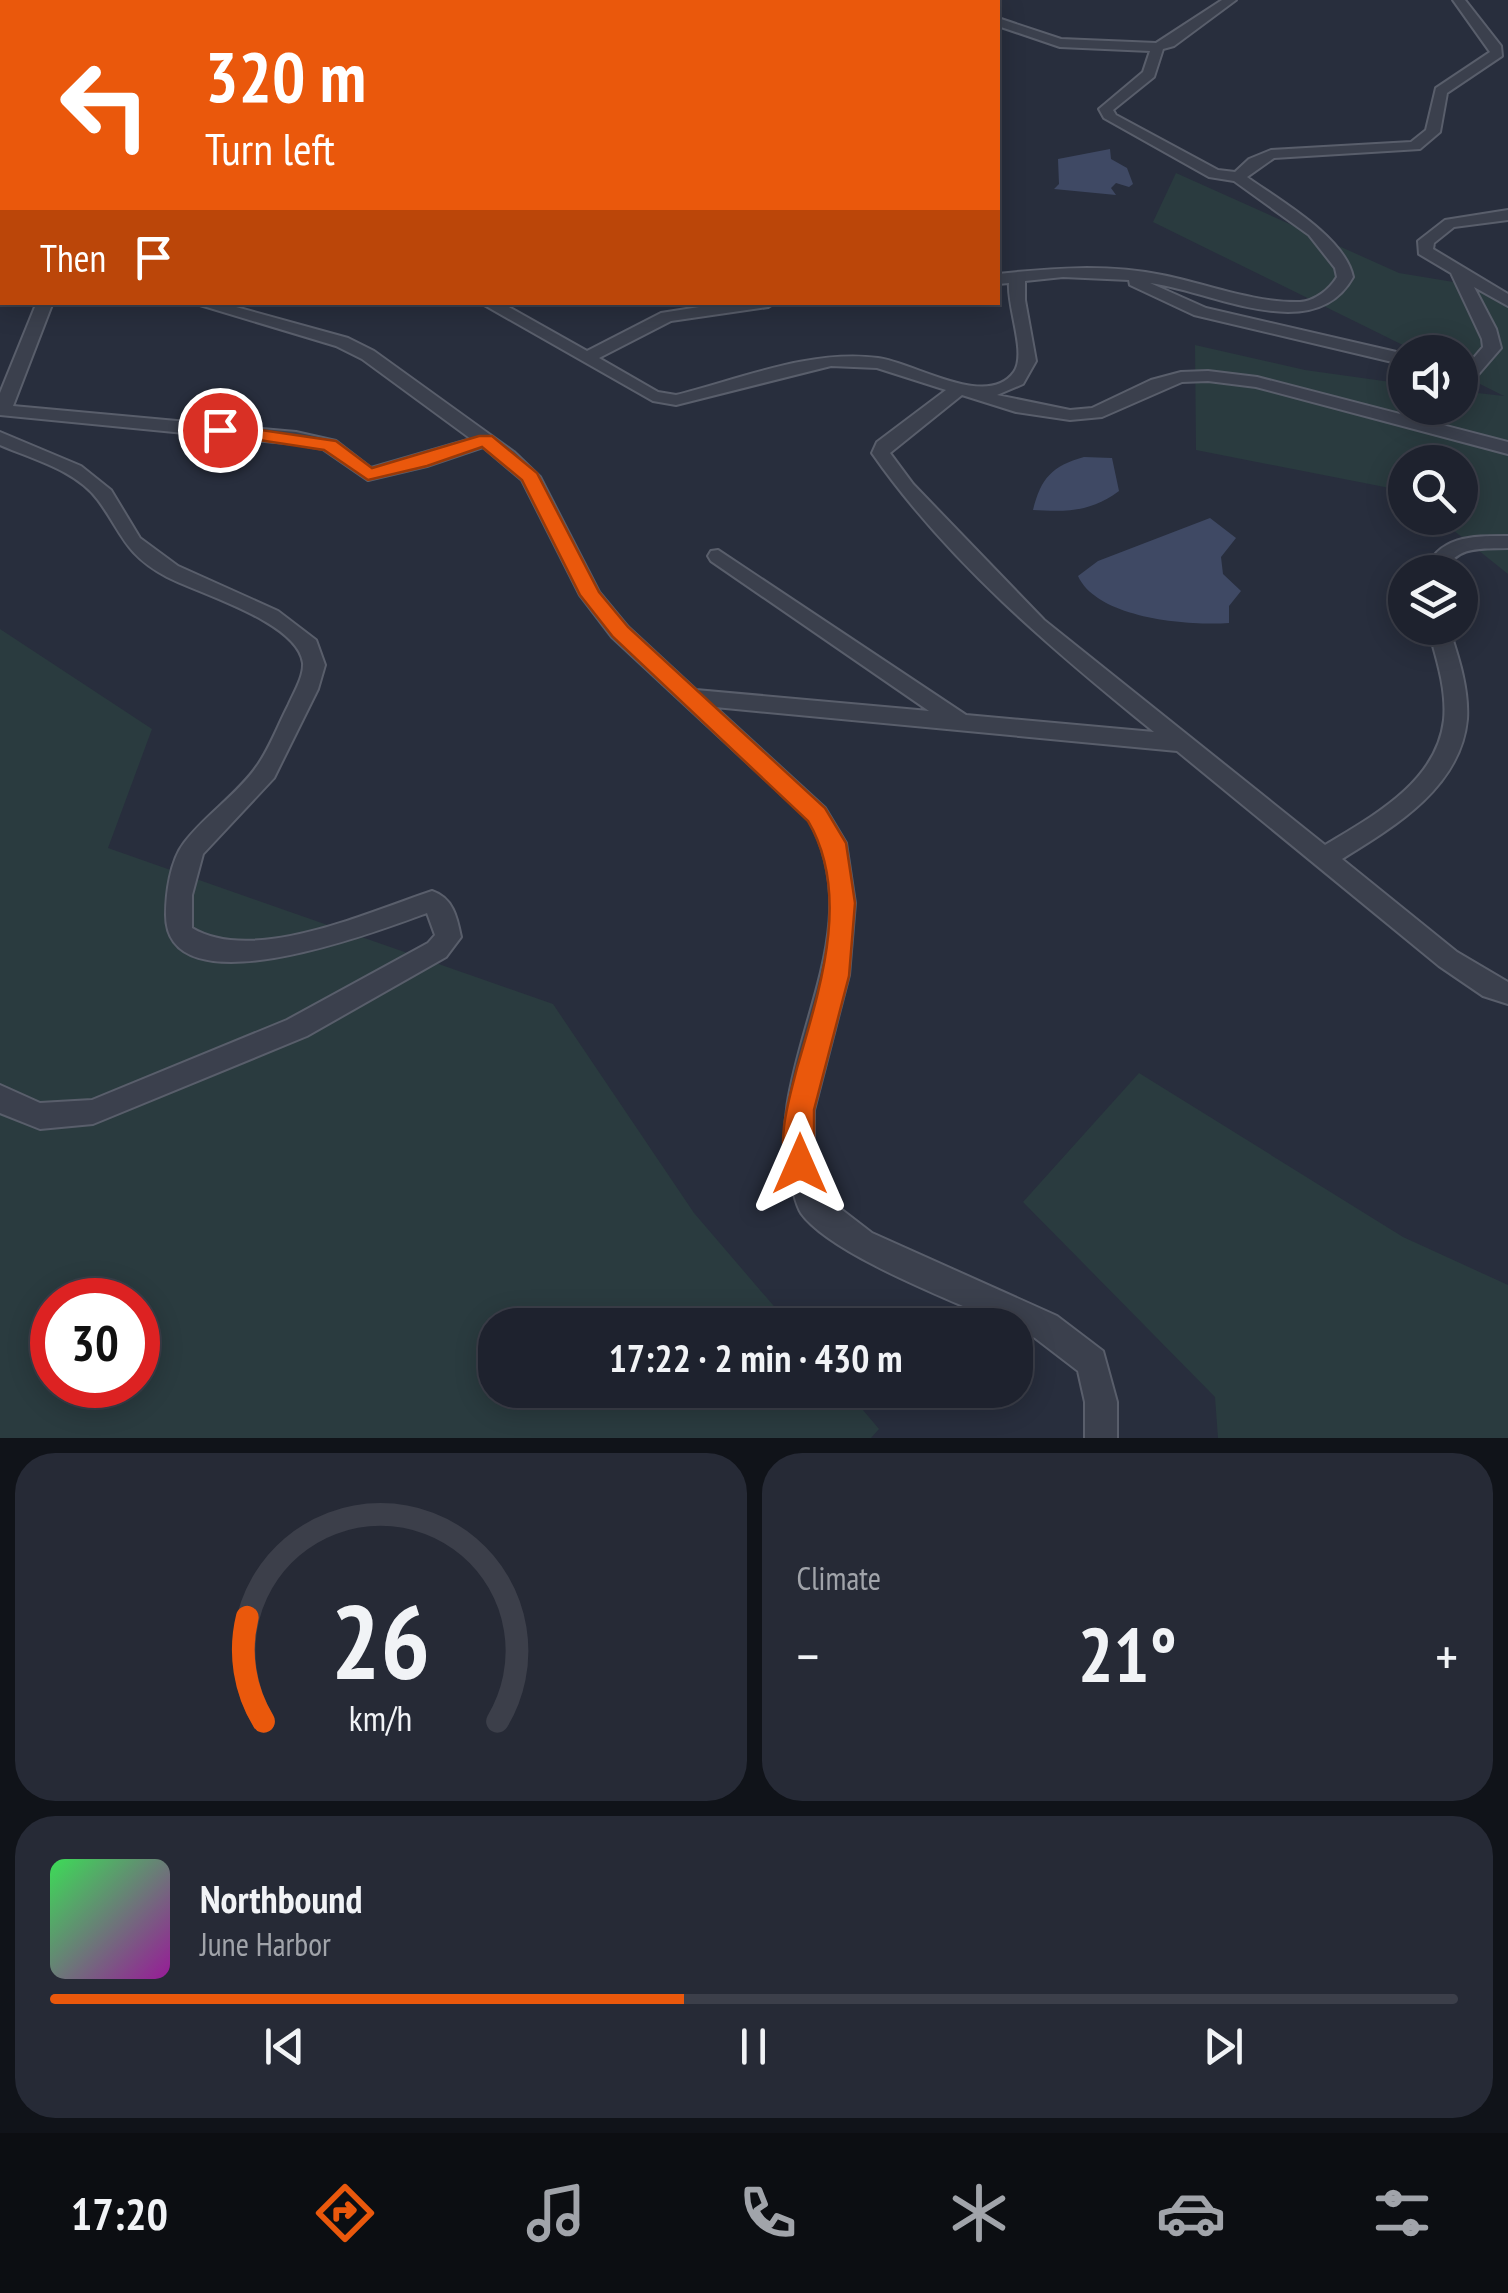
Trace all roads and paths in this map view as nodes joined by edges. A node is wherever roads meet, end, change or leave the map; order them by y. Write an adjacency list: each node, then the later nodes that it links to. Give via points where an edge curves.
1 (1230, 0): 4 (street)
2 (1459, 0): 5 (street, via 1496,46)
3 (1000, 23): 4 (street, via 1060,44)
4 (1157, 47): 7 (street, via 1149,74 1106,109 1111,118 1214,174)
5 (1484, 64): 6 (street); 7 (street, via 1441,91 1433,132 1415,146 1288,152 1254,162)
6 (1508, 66)
7 (1238, 177): 10 (street, via 1334,252 1345,277 1322,302 1279,306)
8 (1508, 215): 9 (street, via 1450,223 1426,241 1425,251)
9 (1458, 272): 13 (street); 20 (street, via 1488,325 1492,348)
10 (1124, 274): 12 (street); 18 (street, via 1220,318)
11 (1000, 279): 12 (street)
12 (1017, 279): 22 (street, via 1026,371 1006,389)
13 (1508, 302)
14 (44, 305): 23 (street)
15 (209, 305): 25 (street, via 342,342)
16 (492, 305): 19 (street)
17 (748, 305): 19 (street, via 667,317)
18 (1388, 354)
19 (587, 358): 21 (street, via 653,396 676,400 832,361 879,363)
20 (1478, 365)
21 (958, 390): 22 (street); 33 (street, via 881,453 1036,625)
22 (982, 394): 26 (street, via 1041,412 1096,413 1158,384 1208,376 1256,382)
23 (1, 410): 25 (street, via 296,438 329,445 368,474)
24 (0, 438): 36 (street, via 74,470 104,494 132,542 171,570 271,616 305,640 314,665 307,690 266,772 192,850 179,895 179,932 208,950 235,952 338,932 432,901 444,915 448,937 297,1028 93,1112 40,1116)
25 (485, 440): 31 (street, via 530,478 590,595)
26 (1508, 448)
27 (1508, 542): 28 (street, via 1453,547)
28 (1444, 555)
29 (718, 556): 32 (street)
30 (1443, 645): 34 (street, via 1455,692 1450,751 1416,798)
31 (691, 697): 32 (street); 37 (street, via 816,814 834,843 842,903 836,976 800,1110 800,1164 812,1204 861,1243 1046,1327 1092,1362)
32 (965, 726): 33 (street)
33 (1179, 742): 34 (street)
34 (1323, 858): 35 (street, via 1448,959)
35 (1508, 993)
36 (0, 1096)
37 (1101, 1438)

